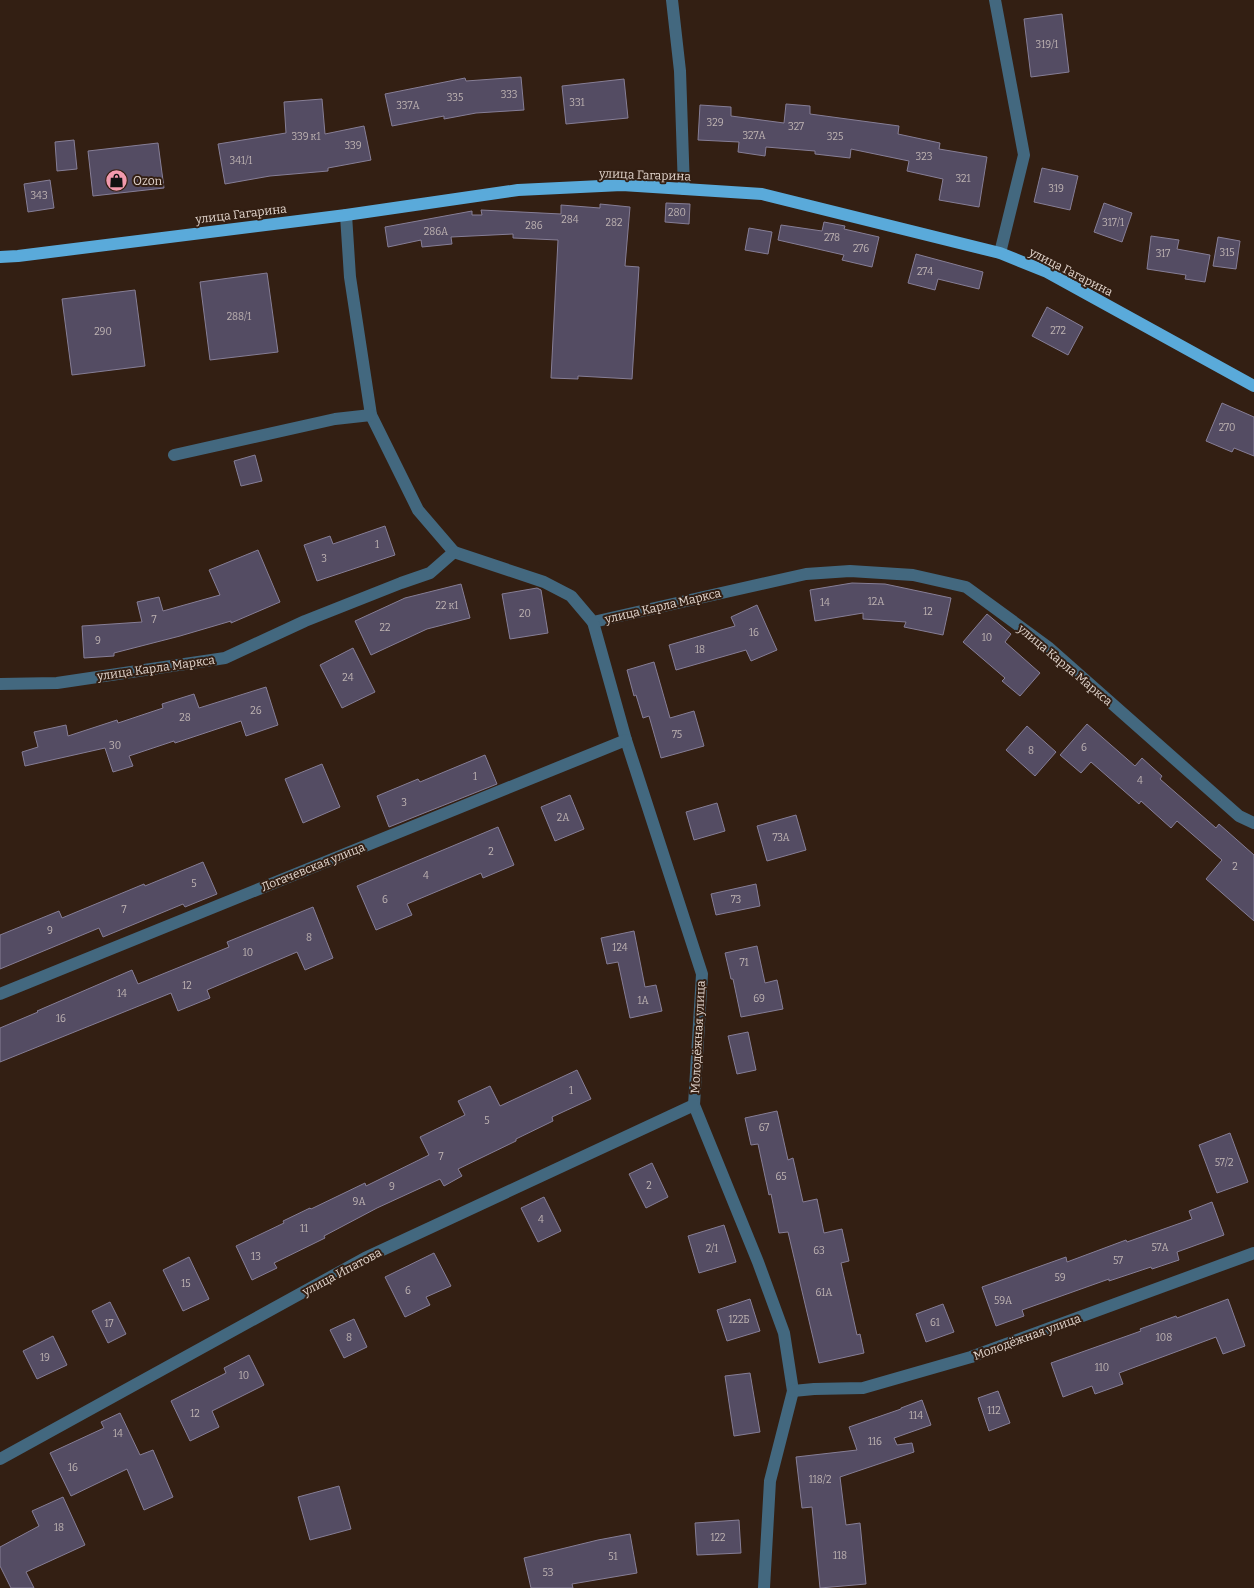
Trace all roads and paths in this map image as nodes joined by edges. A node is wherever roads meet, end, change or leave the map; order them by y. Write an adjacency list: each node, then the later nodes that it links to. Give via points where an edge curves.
1 (672, 0): 3 (street, via 680,71)
2 (994, 0): 5 (street, via 1024,155)
3 (684, 189): 4 (main road, улица Гагарина, via 622,186 518,190); 5 (main road, улица Гагарина, via 762,194)
4 (346, 214): 6 (main road, улица Гагарина); 8 (street, via 350,277)
5 (1000, 253): 7 (main road, улица Гагарина, via 1047,272)
6 (0, 257)
7 (1254, 386)
8 (371, 415): 9 (street, via 335,419); 10 (street, via 418,510)
9 (174, 455)
10 (454, 552): 11 (street, улица Карла Маркса, via 544,582 571,596); 12 (street, улица Карла Маркса, via 430,572 305,621 225,658 57,683)
11 (593, 622): 13 (street, Молодёжная улица); 14 (street, улица Карла Маркса, via 806,574 850,571 913,575 966,587 1048,647 1239,816)
12 (0, 684)
13 (626, 740): 15 (street, Логачевская улица); 16 (street, Молодёжная улица, via 702,974)
14 (1254, 823)
15 (0, 994)
16 (694, 1105): 18 (street, Молодёжная улица, via 784,1333); 19 (street, улица Ипатова, via 365,1258)
17 (1254, 1253): 18 (street, Молодёжная улица, via 971,1357 864,1388)
18 (793, 1391): 20 (street, Молодёжная улица, via 770,1481)
19 (0, 1459)
20 (764, 1588)

